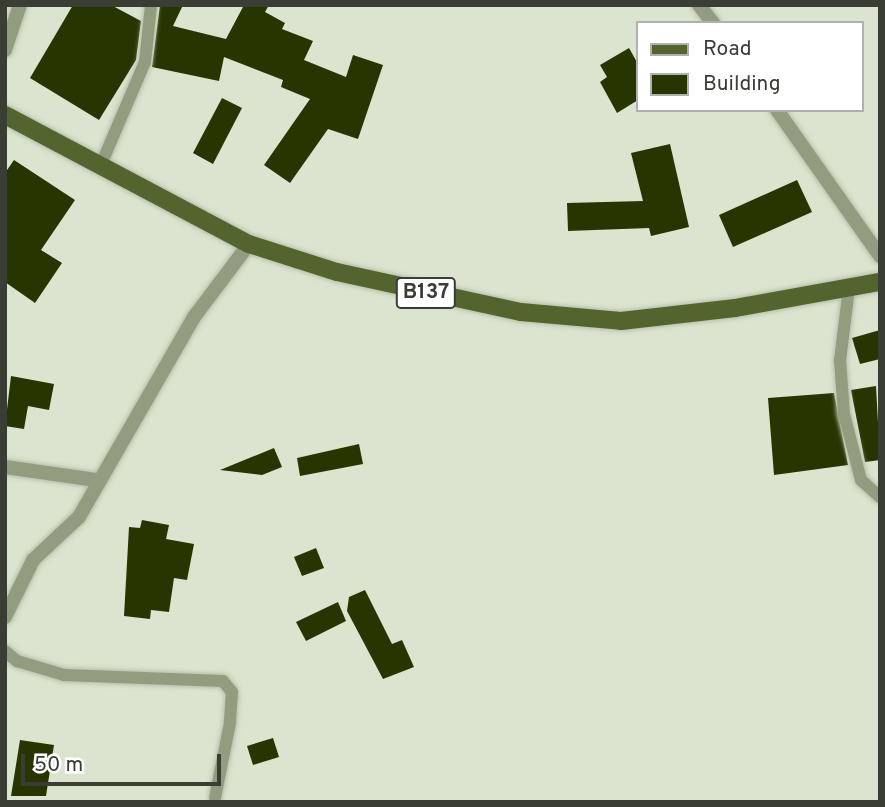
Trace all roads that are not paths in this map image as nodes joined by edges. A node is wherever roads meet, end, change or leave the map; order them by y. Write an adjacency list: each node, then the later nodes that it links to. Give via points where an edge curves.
1 (20, 5): 5 (street)
2 (151, 5): 8 (lane, via 145,62)
3 (699, 5): 4 (street)
4 (711, 21)
5 (5, 50)
6 (778, 112): 10 (street)
7 (5, 115): 8 (main road, B137)
8 (100, 167): 9 (main road, B137)
9 (249, 244): 12 (main road, B137, via 430,294 521,312 621,321); 14 (street, via 194,317)
10 (880, 256)
11 (880, 282): 12 (main road, B137)
12 (849, 288): 15 (lane, via 840,360 844,414 861,480)
13 (5, 467): 14 (street)
14 (96, 480): 16 (street, via 79,517 33,559)
15 (880, 497)
16 (5, 617)
17 (5, 651): 18 (lane, via 17,662 64,675 223,681 232,692 230,723)
18 (215, 797)

